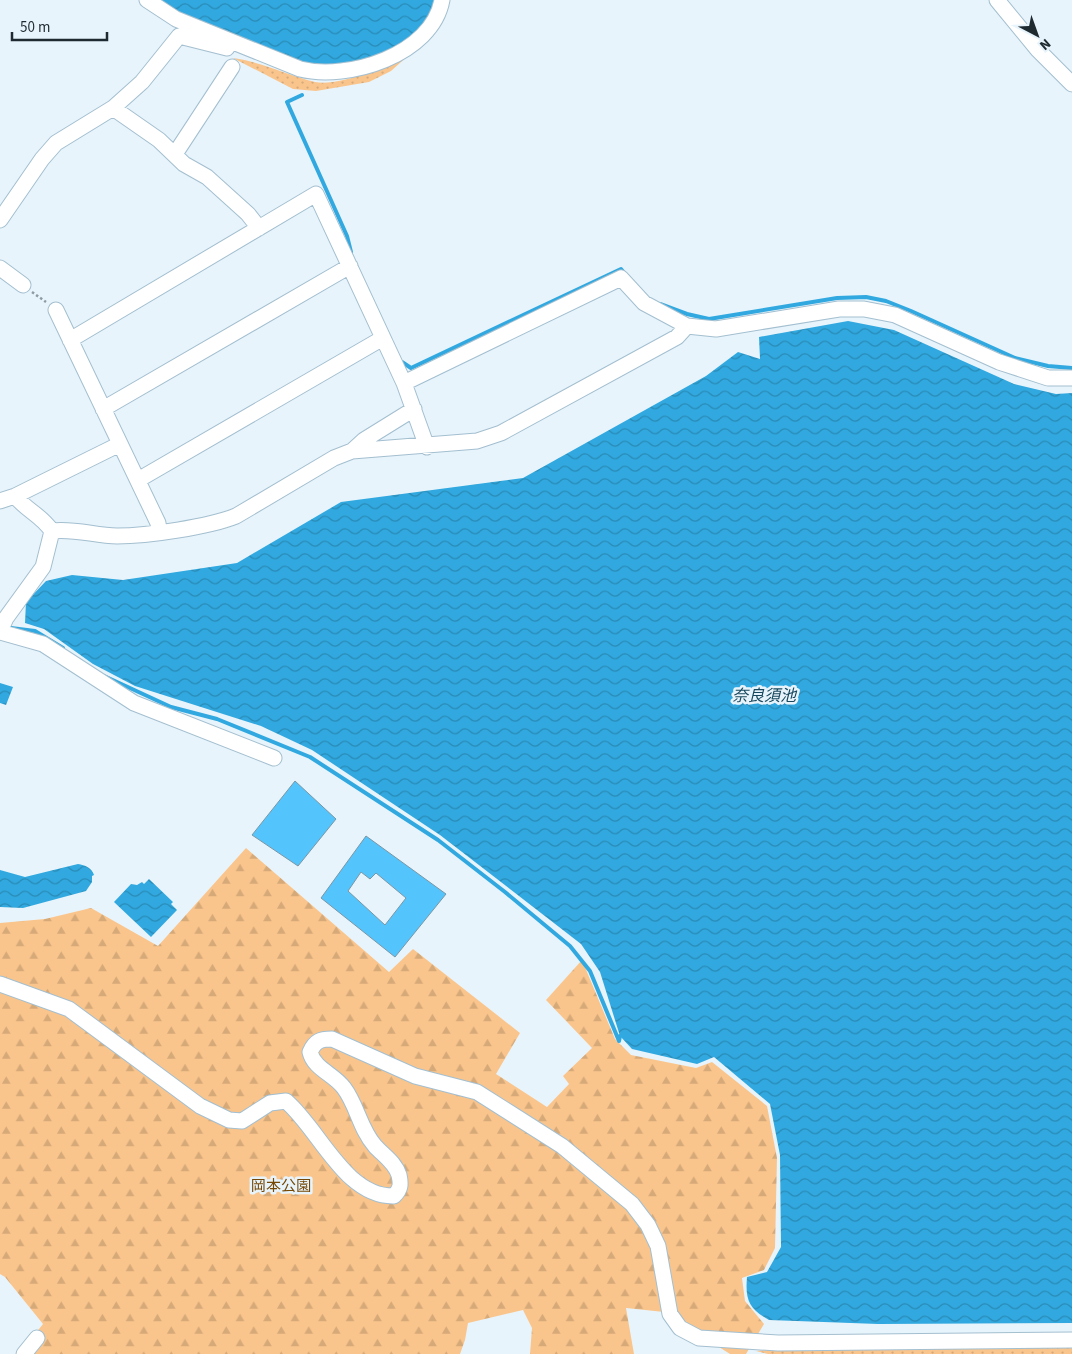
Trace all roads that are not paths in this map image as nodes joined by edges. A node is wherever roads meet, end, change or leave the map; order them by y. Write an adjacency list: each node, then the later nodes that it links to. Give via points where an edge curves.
1 (147, 0): 4 (street, via 176,19)
2 (442, 0): 4 (street, via 421,37 396,54 364,67 317,74)
3 (997, 0): 6 (street, via 1038,50)
4 (248, 48): 7 (street, via 238,51 180,36 142,82)
5 (232, 67): 8 (street)
6 (1072, 84)
7 (113, 108): 8 (street); 9 (street, via 56,143)
8 (175, 154): 10 (street, via 184,164 207,177)
9 (0, 220)
10 (259, 228): 11 (street, via 316,194); 17 (street)
11 (350, 266): 16 (street); 20 (street)
12 (0, 268): 13 (street)
13 (23, 285)
14 (56, 310): 17 (street)
15 (687, 326): 18 (street, via 716,329 839,309 864,309 895,315 998,362 1048,378); 19 (street, via 644,303 621,278); 23 (street, via 677,337 501,433 477,441)
16 (383, 338): 19 (street); 25 (street)
17 (70, 340): 20 (street)
18 (1072, 378)
19 (404, 383): 21 (street)
20 (104, 409): 22 (street)
21 (414, 409): 23 (street); 24 (street)
22 (120, 444): 25 (street); 26 (street)
23 (427, 447): 24 (street)
24 (352, 451): 29 (street, via 334,458 236,516 219,522)
25 (138, 480): 29 (street)
26 (15, 496): 27 (street); 28 (street, via 22,505 42,518)
27 (0, 501)
28 (52, 531): 29 (street, via 117,536); 30 (street, via 43,567)
29 (159, 531)
30 (0, 631): 31 (street, via 43,644 134,703)
31 (274, 758)
32 (0, 984): 34 (street, via 69,1009 200,1106 229,1120 242,1121 270,1103 286,1101 347,1175 372,1193 384,1196 394,1196 398,1192 401,1184 398,1173 374,1145 344,1088 314,1062 310,1052 314,1044 318,1040 332,1039 415,1076 477,1092 562,1146 632,1204 648,1225 658,1246 670,1314 680,1328 699,1338 778,1343)
33 (37, 1338): 35 (street)
34 (1072, 1340)
35 (24, 1354)

